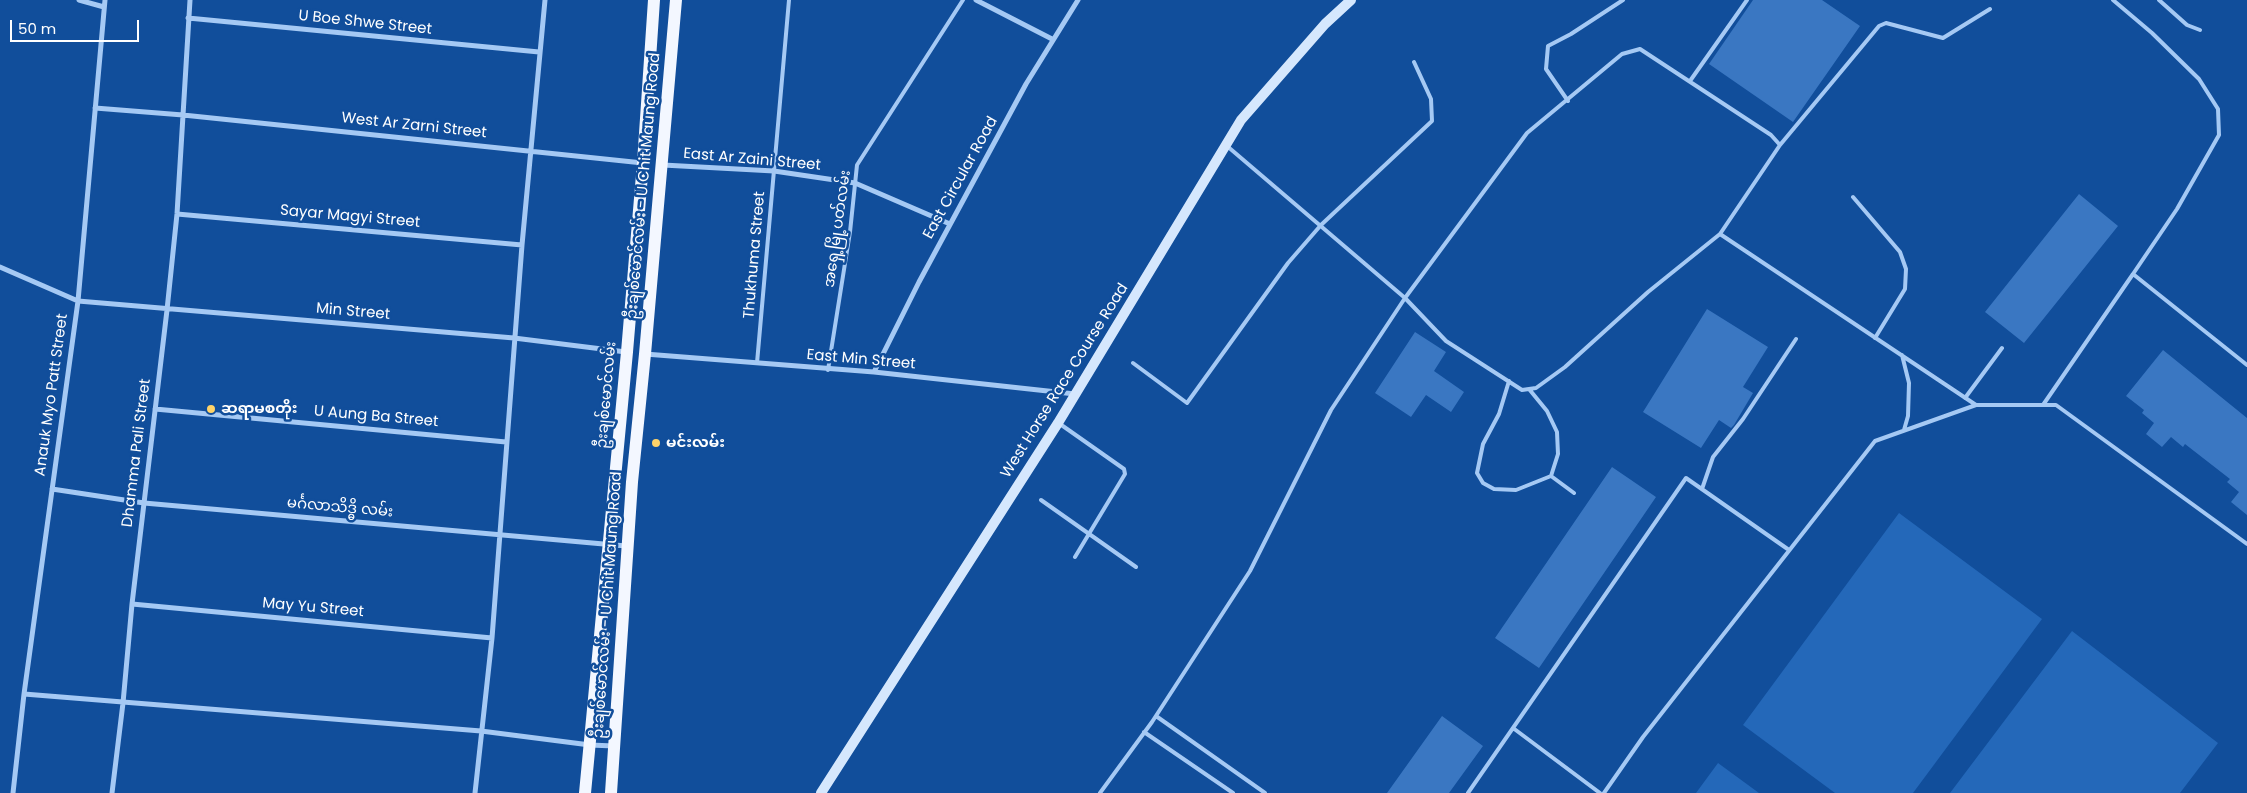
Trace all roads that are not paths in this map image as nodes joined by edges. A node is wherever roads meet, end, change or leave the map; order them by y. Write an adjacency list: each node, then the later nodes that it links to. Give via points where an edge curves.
1 (79, 0): 16 (street)
2 (105, 0): 16 (street, Anauk Myo Patt Street)
3 (190, 0): 18 (street, Dhamma Pali Street)
4 (545, 0): 21 (street)
5 (654, 0): 30 (main road, ဦးချစ်မောင်လမ်း)
6 (676, 0): 31 (main road, ဦးချစ်မောင်လမ်း - U Chit Maung Road)
7 (789, 0): 32 (lane, Thukhuma Street)
8 (963, 0): 33 (lane, အရှေ့မြို့ပတ်လမ်း, via 857,166)
9 (976, 0): 20 (street)
10 (1078, 0): 20 (street, East Circular Road)
11 (1351, 0): 28 (street, West Horse Race Course Road, via 1325,24 1241,120)
12 (1623, 0): 24 (lane, via 1548,46 1546,68)
13 (1747, 0): 23 (lane)
14 (2113, 0): 41 (lane, via 2199,79 2218,109 2219,136 2177,209)
15 (2159, 0): 19 (lane, via 2186,25)
16 (104, 7): 25 (street, Anauk Myo Patt Street)
17 (1990, 9): 27 (lane, via 1943,38 1886,23 1879,26)
18 (188, 18): 21 (street, U Boe Shwe Street); 26 (street, Dhamma Pali Street)
19 (2200, 30)
20 (1052, 39): 36 (street, East Circular Road)
21 (539, 52): 29 (street)
22 (1414, 62): 37 (lane, via 1431,99 1432,121)
23 (1690, 81): 24 (lane, via 1640,49 1622,54); 27 (lane, via 1772,135)
24 (1568, 102): 42 (lane, via 1528,133)
25 (95, 108): 26 (street, West Ar Zarni Street); 43 (street, Anauk Myo Patt Street)
26 (183, 115): 29 (street, West Ar Zarni Street); 35 (street, Dhamma Pali Street)
27 (1780, 145): 38 (lane)
28 (1227, 146): 37 (lane); 59 (street, West Horse Race Course Road)
29 (531, 151): 30 (street, West Ar Zarni Street); 39 (street)
30 (643, 162): 49 (main road, ဦးချစ်မောင်လမ်း)
31 (662, 165): 32 (street, East Ar Zaini Street); 50 (main road, ဦးချစ်မောင်လမ်း - U Chit Maung Road)
32 (774, 171): 33 (street, East Ar Zaini Street); 53 (lane, Thukhuma Street)
33 (855, 182): 36 (street, East Ar Zaini Street); 55 (lane, အရှေ့မြို့ပတ်လမ်း)
34 (1853, 197): 46 (lane, via 1900,252 1906,269 1905,289)
35 (177, 214): 39 (street, Sayar Magyi Street); 44 (street, Dhamma Pali Street)
36 (950, 224): 56 (street, East Circular Road)
37 (1321, 226): 42 (lane); 52 (lane, via 1288,263 1187,403)
38 (1720, 234): 46 (lane); 58 (lane, via 1648,292 1565,367 1536,388)
39 (522, 245): 45 (street)
40 (0, 267): 43 (street, Min Street)
41 (2134, 274): 54 (lane); 62 (lane)
42 (1405, 298): 57 (lane, via 1446,341); 85 (lane, via 1331,410 1250,572)
43 (78, 301): 44 (street, Min Street); 68 (street, Anauk Myo Patt Street)
44 (168, 310): 45 (street, Min Street); 63 (street, Dhamma Pali Street)
45 (514, 338): 49 (street, Min Street); 66 (street)
46 (1875, 338): 51 (lane)
47 (1796, 339): 69 (lane, via 1713,457)
48 (2002, 348): 60 (lane)
49 (627, 352): 76 (main road, ဦးချစ်မောင်လမ်း)
50 (645, 354): 53 (street, East Min Street); 77 (main road, ဦးချစ်မောင်လမ်း - U Chit Maung Road)
51 (1902, 355): 60 (lane); 65 (lane, via 1909,383)
52 (1133, 363)
53 (757, 364): 55 (street, East Min Street)
54 (2247, 365)
55 (828, 370): 56 (street, East Min Street)
56 (874, 372): 59 (street, East Min Street)
57 (1509, 381): 58 (lane, via 1522,390); 67 (lane, via 1499,414 1483,444 1477,473 1483,483 1494,488 1516,490)
58 (1529, 389): 67 (lane, via 1547,411 1558,432 1558,454)
59 (1075, 394): 64 (street, West Horse Race Course Road)
60 (1965, 398): 61 (lane)
61 (1976, 405): 62 (lane); 65 (lane)
62 (2043, 405): 75 (lane, via 2056,405)
63 (155, 409): 66 (street, U Aung Ba Street); 72 (street, Dhamma Pali Street)
64 (1058, 423): 73 (lane, via 1124,469 1125,474); 96 (street, West Horse Race Course Road)
65 (1904, 430): 78 (lane, via 1876,441)
66 (506, 442): 74 (street)
67 (1551, 476): 70 (lane)
68 (52, 489): 72 (street, မင်္ဂလာသိဒ္ဓိ လမ်း); 83 (street, Anauk Myo Patt Street)
69 (1702, 489): 78 (lane); 86 (lane, via 1686,478)
70 (1574, 492)
71 (1041, 500): 73 (lane)
72 (144, 504): 74 (street, မင်္ဂလာသိဒ္ဓိ လမ်း); 81 (street, Dhamma Pali Street)
73 (1090, 534): 79 (lane); 80 (lane)
74 (498, 535): 76 (street, မင်္ဂလာသိဒ္ဓိ လမ်း); 82 (street)
75 (2247, 544)
76 (609, 545): 77 (street, မင်္ဂလာသိဒ္ဓိ လမ်း); 89 (main road, ဦးချစ်မောင်လမ်း)
77 (627, 546): 90 (main road, ဦးချစ်မောင်လမ်း - U Chit Maung Road)
78 (1789, 550): 101 (lane)
79 (1074, 557)
80 (1136, 567)
81 (132, 604): 82 (street, May Yu Street); 84 (street, Dhamma Pali Street)
82 (492, 638): 87 (street)
83 (24, 694): 84 (street); 91 (street, Anauk Myo Patt Street)
84 (123, 702): 87 (street); 92 (street, Dhamma Pali Street)
85 (1156, 716): 88 (lane); 99 (lane)
86 (1513, 728): 100 (lane); 101 (lane)
87 (482, 731): 89 (street); 93 (street)
88 (1144, 732): 97 (lane); 98 (lane)
89 (590, 745): 90 (street); 94 (main road, ဦးချစ်မောင်လမ်း)
90 (615, 746): 95 (main road, ဦးချစ်မောင်လမ်း - U Chit Maung Road)
91 (12, 793)
92 (112, 793)
93 (475, 793)
94 (585, 793)
95 (611, 793)
96 (822, 793)
97 (1100, 793)
98 (1233, 793)
99 (1265, 793)
100 (1468, 793)
101 (1602, 793)

